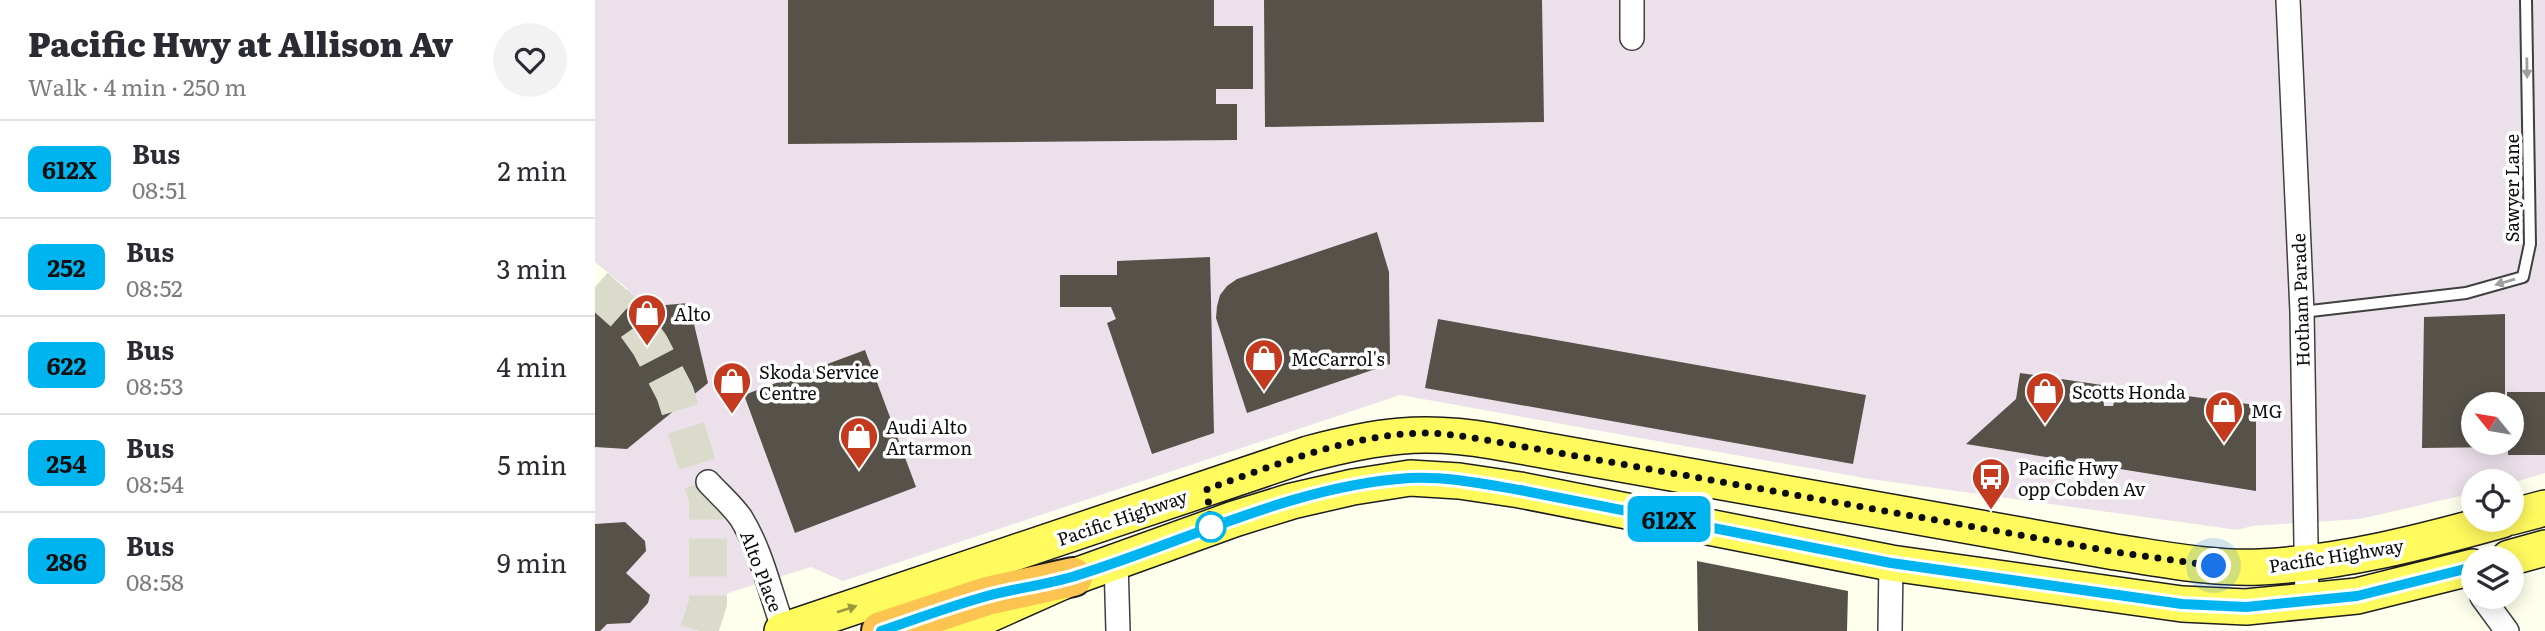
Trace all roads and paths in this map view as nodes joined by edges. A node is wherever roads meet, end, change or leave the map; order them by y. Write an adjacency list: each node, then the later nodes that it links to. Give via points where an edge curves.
1 (1632, 0): 4 (street)
2 (2288, 0): 5 (street, Hotham Parade)
3 (2526, 0): 5 (lane, Sawyer Lane, one-way to 5, via 2530,244 2523,277 2466,293)
4 (1632, 38)
5 (2302, 312): 15 (street, Hotham Parade)
6 (708, 482): 21 (street, Alto Place, via 746,527)
7 (2545, 508): 8 (main road)
8 (2524, 514)
9 (2461, 532): 10 (main road, Pacific Highway)
10 (2454, 534): 12 (street); 15 (main road, Pacific Highway)
11 (2545, 548): 13 (main road)
12 (2461, 549)
13 (2524, 554)
14 (1117, 561): 16 (main road, via 1292,501 1411,478 1520,490); 17 (main road); 24 (street)
15 (2307, 562): 19 (street, Hotham Parade); 21 (main road, Pacific Highway, one-way to 15, via 1308,454 1421,433 1492,441 2177,561 2259,567)
16 (1891, 563): 19 (main road, via 2182,604 2246,607); 25 (street)
17 (1073, 577): 22 (highway, via 987,596); 23 (main road)
18 (2461, 580): 19 (main road)
19 (2307, 601)
20 (2493, 609): 26 (street)
21 (783, 631)
22 (881, 631)
23 (951, 631)
24 (1118, 631)
25 (1890, 631)
26 (2507, 631)

